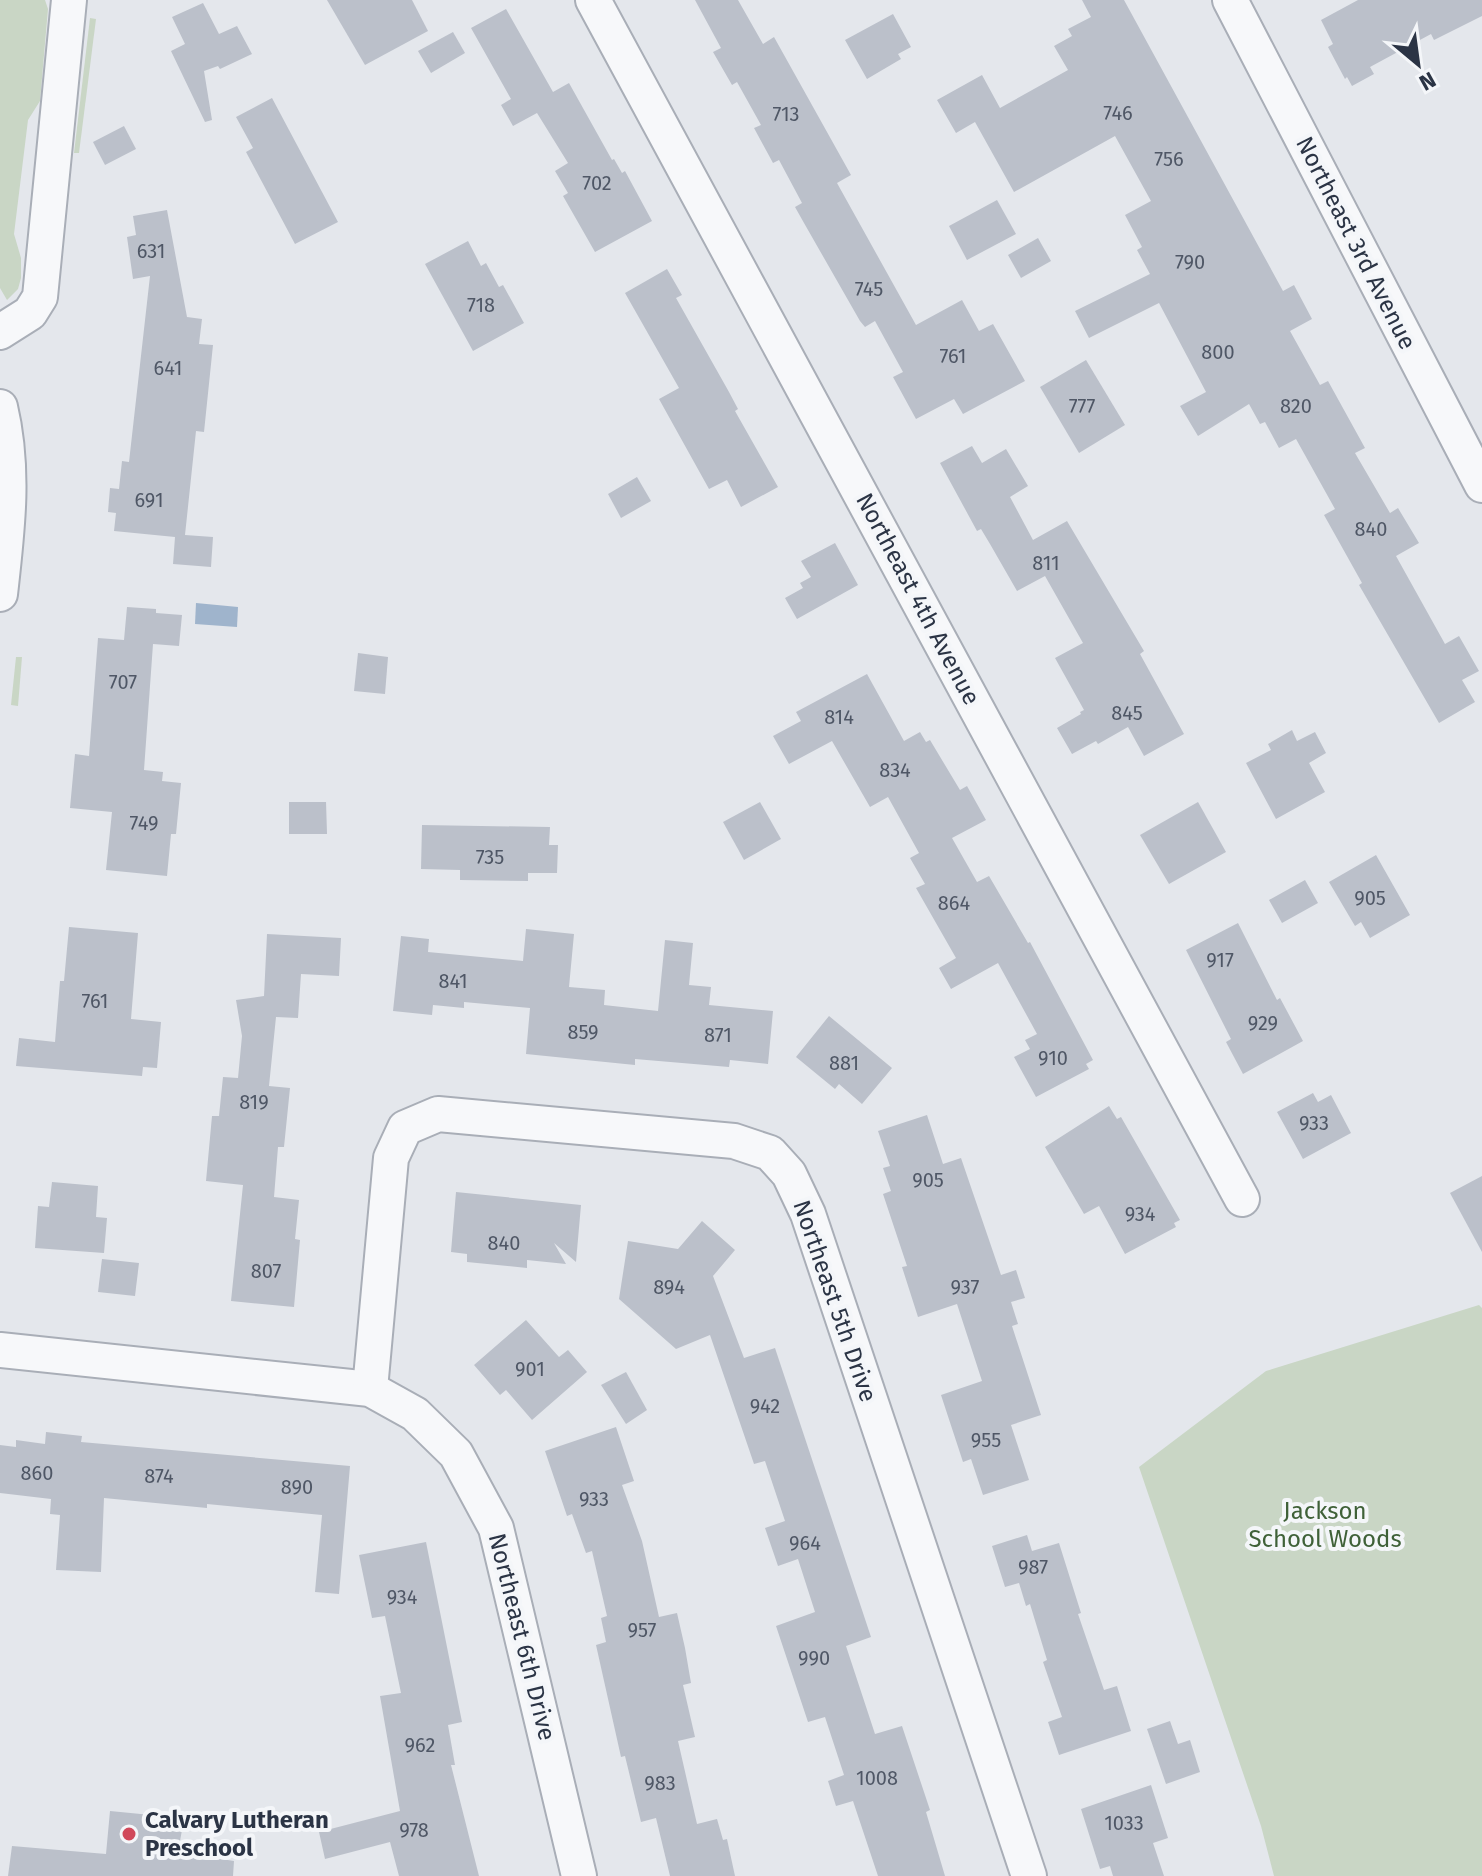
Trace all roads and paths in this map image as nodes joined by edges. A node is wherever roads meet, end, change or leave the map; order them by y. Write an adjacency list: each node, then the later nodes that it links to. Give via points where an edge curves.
1 (69, 0): 4 (street, via 40,297 30,313)
2 (593, 0): 8 (street, Northeast 4th Avenue)
3 (1230, 0): 6 (street, Northeast 3rd Avenue)
4 (0, 332)
5 (0, 407): 7 (street, via 10,496)
6 (1482, 485)
7 (0, 594)
8 (1242, 1199)
9 (0, 1350): 10 (street, Northeast 6th Drive)
10 (370, 1389): 11 (street, Northeast 6th Drive, via 415,1414 456,1454 496,1528); 12 (street, Northeast 5th Drive, via 391,1158 405,1128 438,1114 734,1141 770,1153 789,1174 808,1214)
11 (579, 1876)
12 (1029, 1876)

